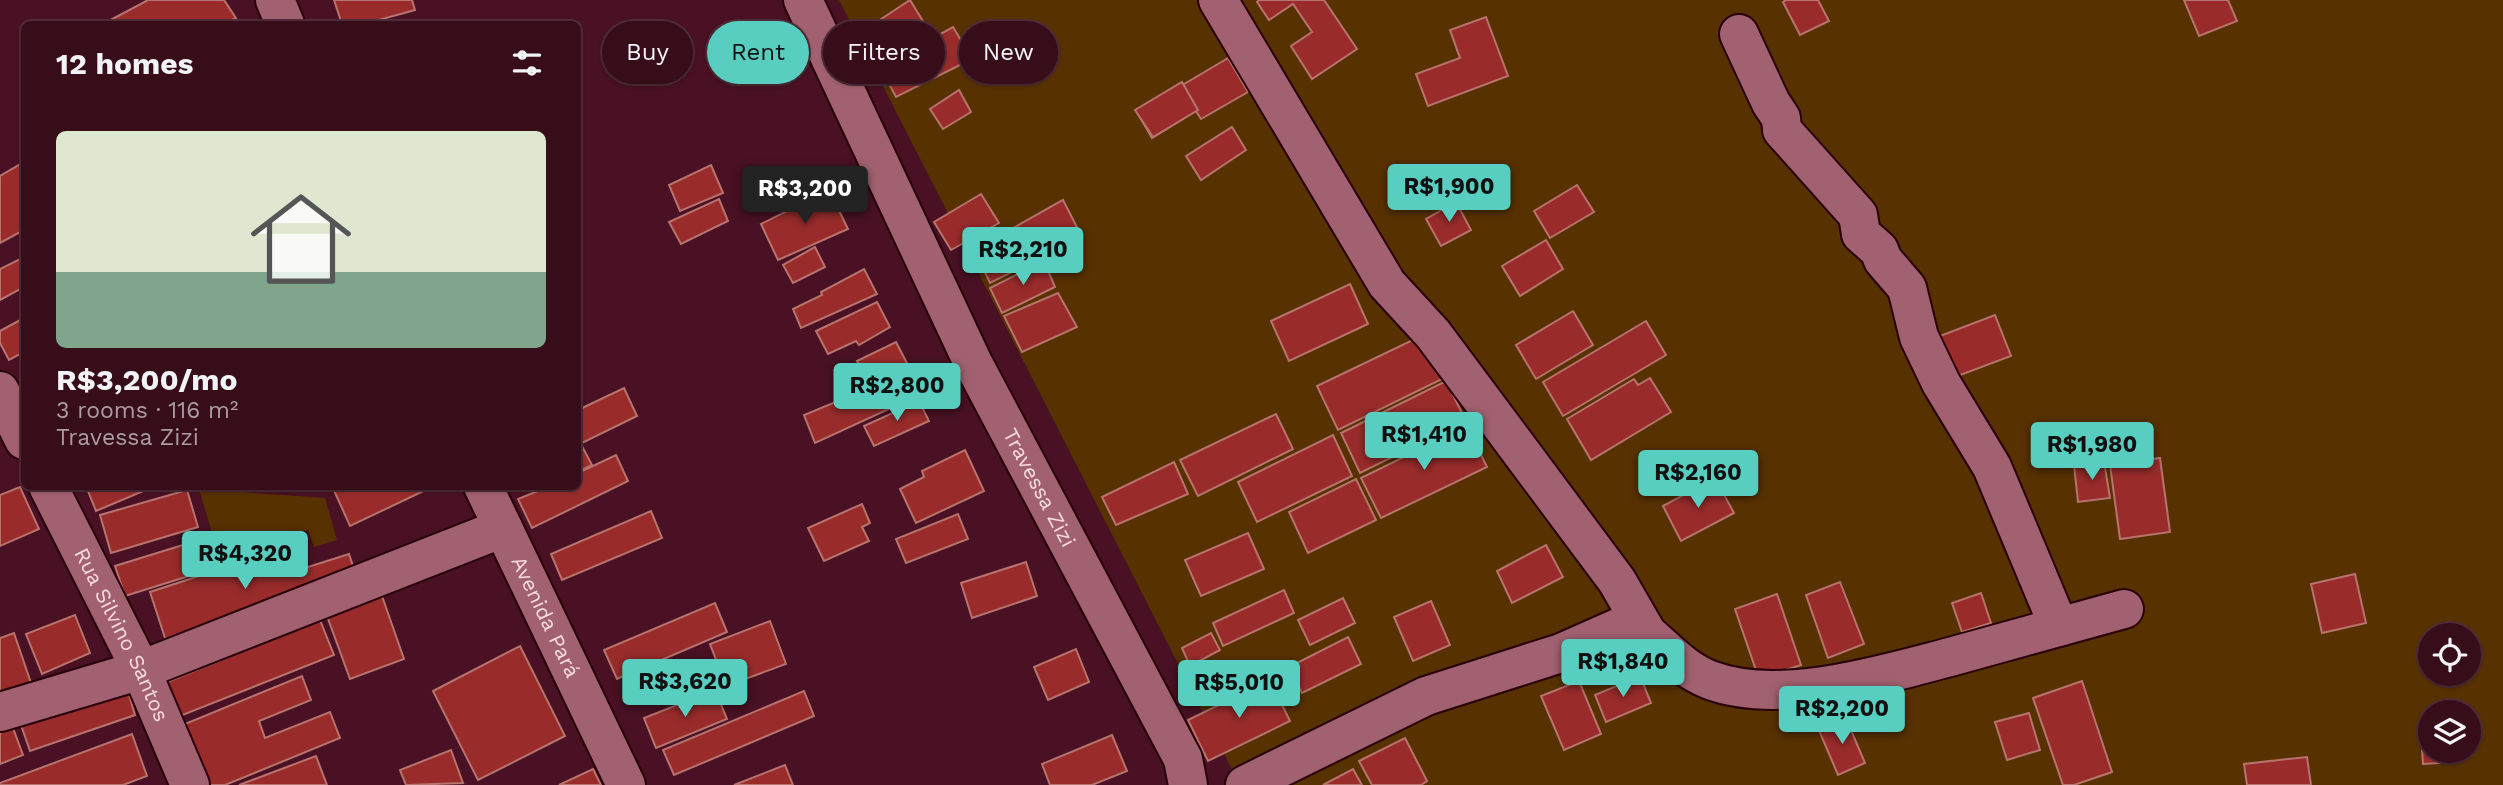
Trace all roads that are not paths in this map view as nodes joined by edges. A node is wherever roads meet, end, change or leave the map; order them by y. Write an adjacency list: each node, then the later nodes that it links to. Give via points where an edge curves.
1 (275, 0): 4 (street)
2 (803, 0): 18 (street, Travessa Zizi, via 973,363 1183,759)
3 (1219, 0): 13 (street, via 1387,284 1433,334 1617,580)
4 (284, 21)
5 (1739, 34): 12 (street, via 1781,118 1782,131 1858,215 1861,234 1907,288 1919,337 1992,467)
6 (0, 392): 7 (street)
7 (21, 434)
8 (50, 490): 14 (street, Rua Silvino Santos)
9 (485, 490): 10 (street, Avenida Pará)
10 (503, 528): 14 (street); 17 (street, Avenida Pará)
11 (2124, 609): 12 (street)
12 (2059, 627): 13 (street, via 1866,679 1767,689 1732,686 1695,674)
13 (1647, 633): 19 (street, via 1638,626 1622,626 1561,653 1426,696)
14 (141, 670): 15 (street); 16 (street, Rua Silvino Santos)
15 (0, 712)
16 (191, 785)
17 (626, 785)
18 (1188, 785)
19 (1245, 785)

